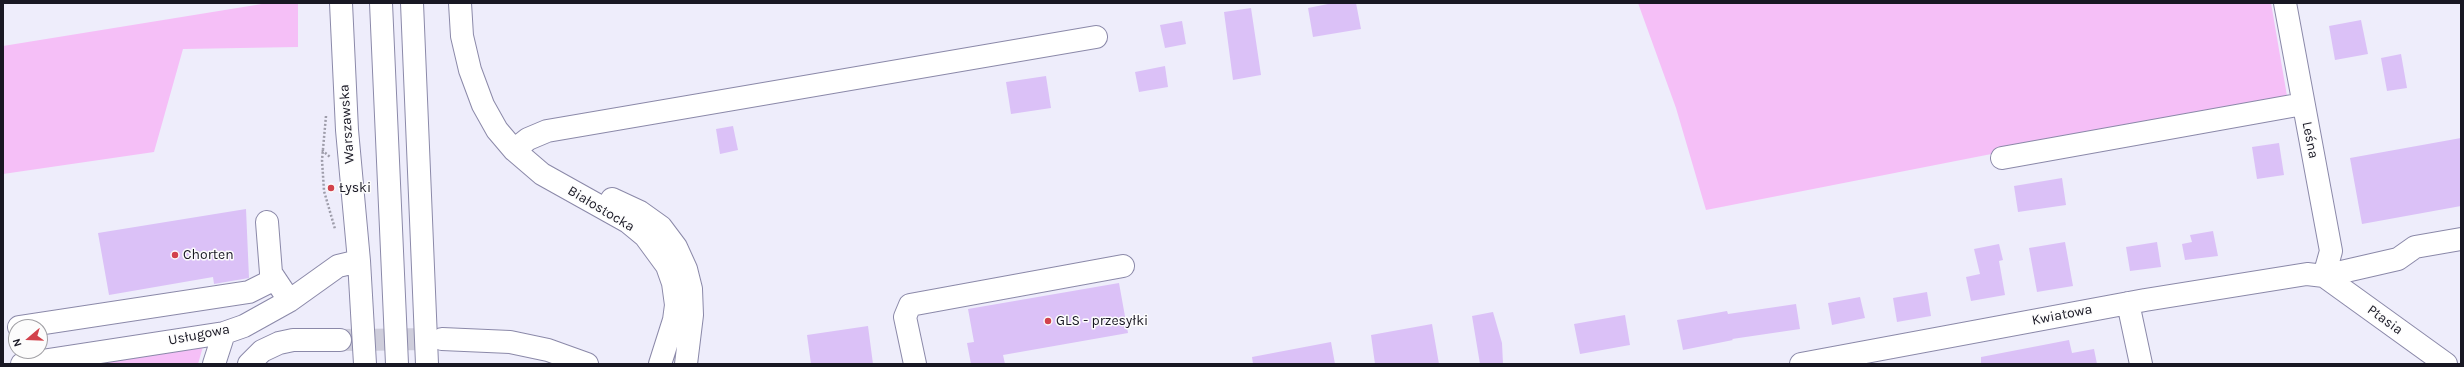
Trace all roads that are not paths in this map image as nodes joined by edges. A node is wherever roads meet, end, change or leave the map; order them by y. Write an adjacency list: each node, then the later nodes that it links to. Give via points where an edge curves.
1 (341, 3): 13 (main road, Warszawska, via 347,130)
2 (381, 3): 28 (main road)
3 (412, 3): 29 (main road)
4 (460, 3): 8 (main road, Białostocka, via 462,36 470,70 483,106 497,130)
5 (2285, 3): 7 (main road, Leśna)
6 (1096, 37): 8 (main road, via 547,131 528,139)
7 (2303, 104): 9 (main road); 15 (main road, Leśna, via 2331,251)
8 (514, 150): 10 (main road, Białostocka, via 542,174)
9 (2002, 158)
10 (561, 185): 32 (main road, Białostocka, via 628,222 645,236 667,266 676,304 674,320); 33 (main road, Białostocka, via 605,196 640,212 661,227 676,248 686,269 691,289 692,315)
11 (267, 222): 16 (main road, via 271,273)
12 (2461, 239): 15 (main road, via 2415,247 2398,259)
13 (359, 261): 17 (main road, Usługowa, via 338,266); 27 (main road, Warszawska)
14 (1124, 266): 34 (main road, via 910,305 905,317)
15 (2324, 276): 18 (main road, Kwiatowa, via 2308,274); 37 (main road, Ptasia)
16 (275, 279): 17 (main road); 19 (main road, via 249,292)
17 (289, 301): 20 (main road, Usługowa, via 244,326)
18 (2128, 303): 35 (main road, Kwiatowa); 36 (main road)
19 (48, 323)
20 (224, 333): 24 (main road, Usługowa); 25 (main road)
21 (442, 339): 23 (main road, via 490,340)
22 (340, 340): 26 (main road, via 293,340 279,343 262,351)
23 (548, 350): 30 (main road); 31 (main road)
24 (22, 364)
25 (214, 364)
26 (249, 364)
27 (365, 364)
28 (397, 364)
29 (427, 364)
30 (566, 364)
31 (587, 364)
32 (660, 364)
33 (686, 364)
34 (915, 364)
35 (1801, 364)
36 (2141, 364)
37 (2446, 364)

